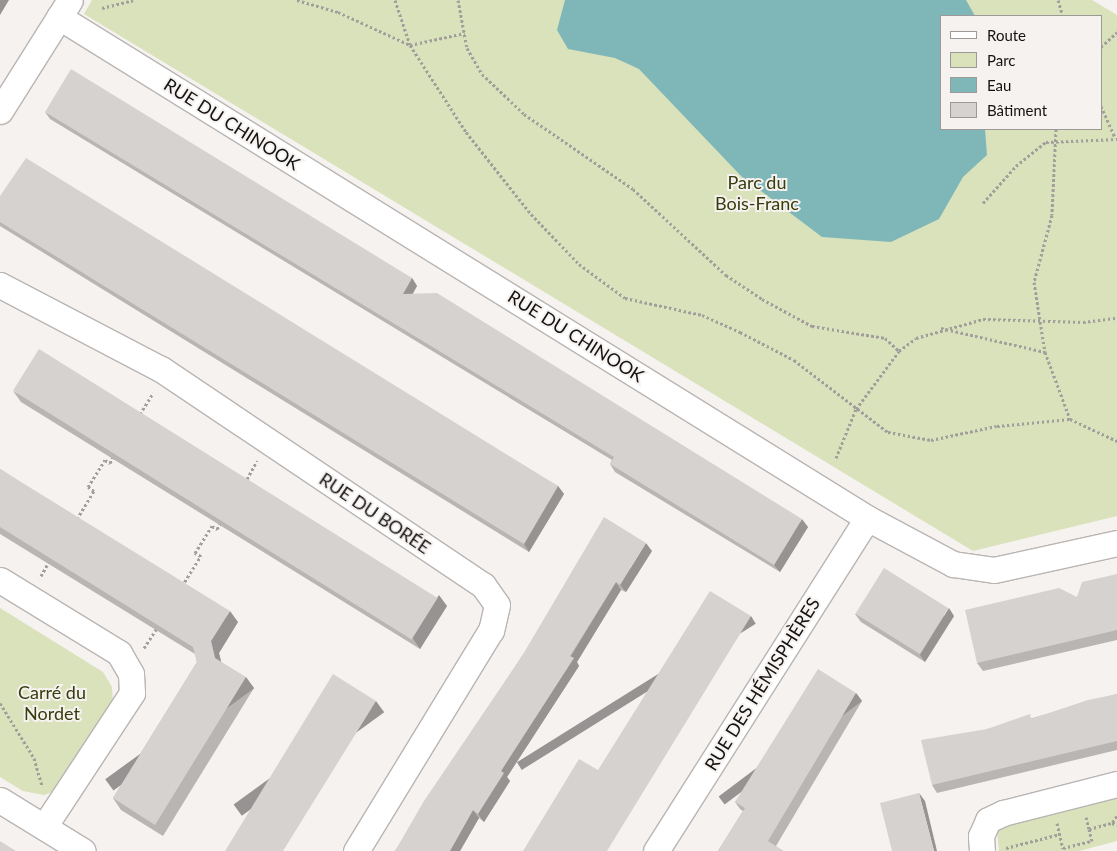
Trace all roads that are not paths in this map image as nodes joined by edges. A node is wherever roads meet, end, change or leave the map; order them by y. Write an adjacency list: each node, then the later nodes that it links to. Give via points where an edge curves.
1 (64, 9): 2 (street); 4 (street, RUE DU CHINOOK)
2 (0, 111)
3 (0, 285): 11 (street, RUE DU BORÉE, via 161,369 483,585 498,606 491,630)
4 (867, 518): 5 (street, RUE DU CHINOOK, via 971,569 994,570); 12 (street, RUE DES HÉMISPHÈRES)
5 (1117, 543)
6 (0, 580): 9 (street, via 119,654 131,674 132,693)
7 (1117, 784): 13 (street, via 1003,813 988,820 980,836)
8 (0, 800): 9 (street)
9 (44, 828): 10 (street)
10 (83, 851)
11 (356, 851)
12 (656, 851)
13 (982, 851)

